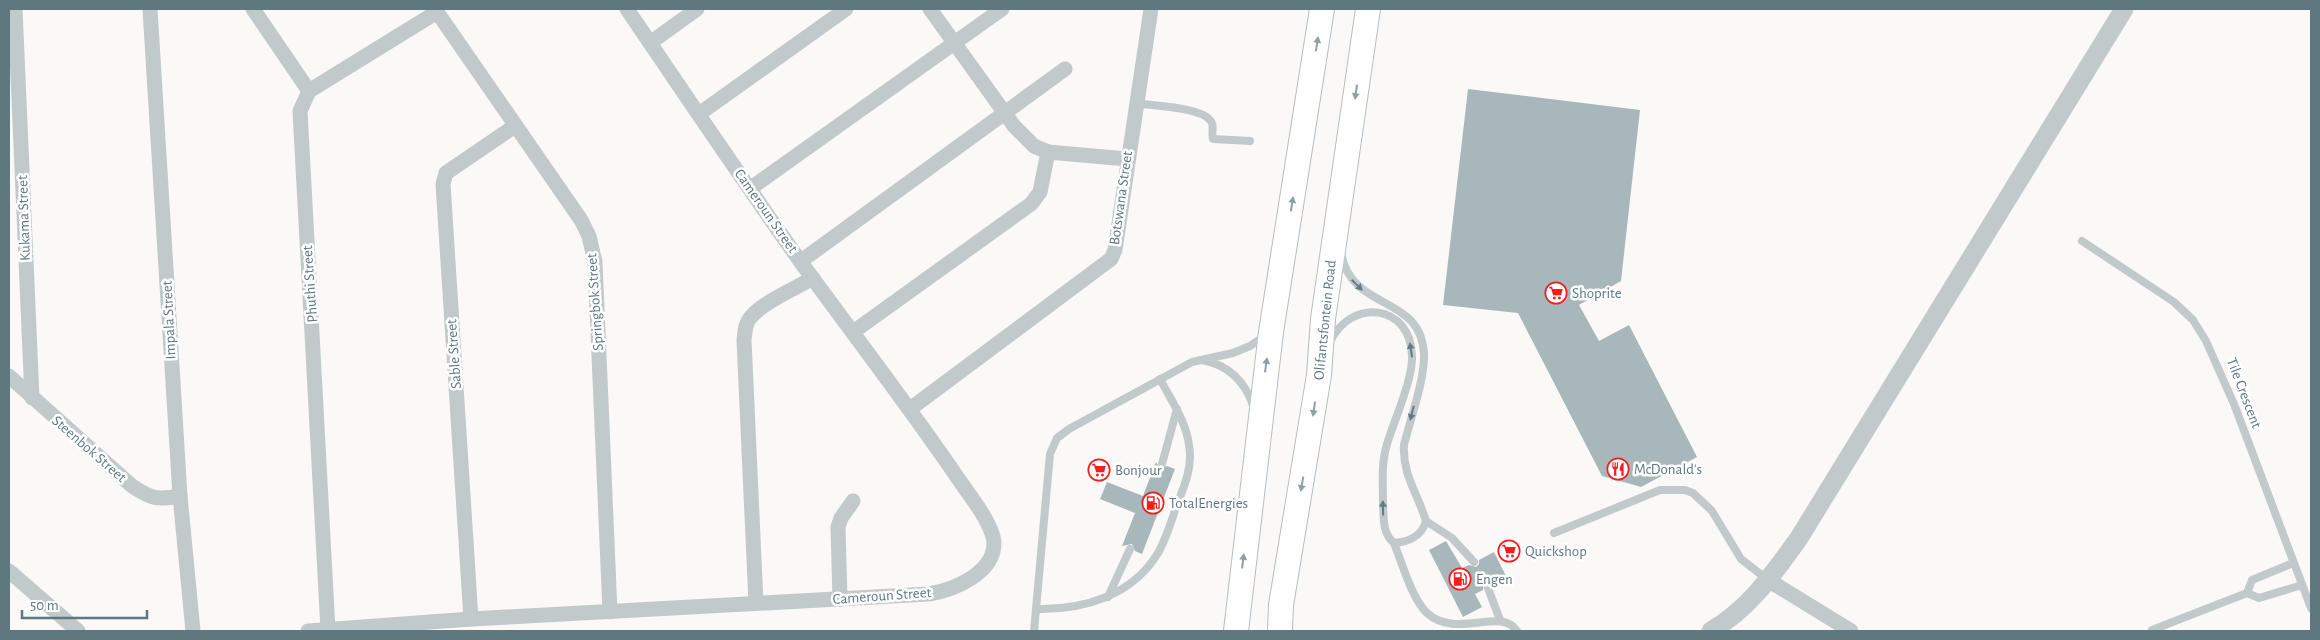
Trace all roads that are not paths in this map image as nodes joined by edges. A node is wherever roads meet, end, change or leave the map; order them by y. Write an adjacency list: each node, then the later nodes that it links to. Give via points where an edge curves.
1 (15, 9): 36 (street, Kukama Street)
2 (150, 9): 41 (street, Impala Street)
3 (253, 9): 17 (street)
4 (627, 9): 14 (street, Cameroun Street)
5 (697, 9): 14 (street)
6 (846, 9): 19 (street)
7 (930, 9): 15 (street)
8 (1002, 9): 15 (street)
9 (1151, 9): 18 (street, Botswana Street)
10 (1322, 9): 31 (main road, one-way to 10)
11 (1368, 9): 26 (main road, Olifantsfontein Road, one-way to 26)
12 (2124, 9): 50 (street, via 1804,530)
13 (436, 10): 17 (street); 21 (street, Springbok Street)
14 (650, 43): 19 (street, Cameroun Street)
15 (954, 43): 20 (street); 25 (street)
16 (1065, 69): 20 (street)
17 (310, 91): 64 (street, Phuthi Street, via 300,112)
18 (1136, 104): 22 (lane, via 1200,113 1213,124 1213,139); 24 (street, Botswana Street)
19 (699, 114): 25 (street, Cameroun Street)
20 (1005, 114): 23 (street, via 1023,137); 28 (street)
21 (515, 126): 60 (street, Springbok Street, via 586,228 594,262); 61 (street, Sable Street, via 446,173 443,184)
22 (1250, 142)
23 (1048, 152): 24 (street); 30 (street, via 1040,192 1031,204)
24 (1127, 159): 37 (street, Botswana Street, via 1115,250 1111,258)
25 (751, 188): 28 (street, Cameroun Street)
26 (1339, 206): 33 (main road, Olifantsfontein Road, via 1323,319); 43 (lane, one-way to 43, via 1341,254 1349,276 1363,291 1403,311 1421,337 1423,367 1404,445 1403,463)
27 (2082, 241): 48 (lane, Tile Crescent, via 2174,302 2193,320 2218,363)
28 (801, 261): 29 (street, Cameroun Street)
29 (813, 278): 30 (street, Cameroun Street); 56 (street, via 758,311 746,326 744,340)
30 (853, 332): 37 (street, Cameroun Street)
31 (1271, 332): 32 (lane, via 1242,350); 39 (main road, one-way to 31)
32 (1197, 360): 35 (lane); 39 (lane, via 1220,366 1239,379 1250,398)
33 (1319, 375): 45 (lane, one-way to 33, via 1384,524 1383,464 1411,367 1411,346 1407,335 1395,319 1382,313 1370,312 1354,317 1334,333); 57 (main road, Olifantsfontein Road, one-way to 57)
34 (9, 376): 36 (street, Steenbok Street)
35 (1160, 379): 38 (lane); 59 (lane, via 1069,428 1054,442 1050,454)
36 (32, 398): 41 (street, Steenbok Street, via 132,486 158,499)
37 (910, 409): 55 (street, Cameroun Street, via 992,532 993,555 974,575 947,591)
38 (1177, 409): 40 (lane); 54 (lane, via 1189,445 1190,458 1184,486 1154,558 1135,579)
39 (1258, 424): 62 (main road, one-way to 39)
40 (1162, 464)
41 (180, 496): 67 (street, Impala Street)
42 (852, 502): 55 (street, via 838,526)
43 (1426, 521): 45 (lane, via 1417,536); 47 (lane, via 1452,538)
44 (1554, 533): 50 (lane, via 1660,490 1685,490 1694,493 1712,512 1741,559)
45 (1394, 543): 63 (lane, via 1422,606 1434,619 1447,625 1474,626)
46 (1130, 549): 54 (lane)
47 (1474, 562)
48 (2294, 563): 51 (lane, Tile Crescent); 53 (lane, via 2252,580)
49 (9, 571): 66 (street)
50 (1768, 580): 74 (street, via 1743,609); 75 (street)
51 (2302, 585): 53 (lane, via 2259,598); 58 (lane, Tile Crescent)
52 (1488, 588): 63 (lane)
53 (2247, 593): 65 (lane)
54 (1108, 597): 59 (lane, via 1068,609)
55 (840, 599): 56 (street, Cameroun Street)
56 (756, 603): 60 (street, Cameroun Street)
57 (1281, 605): 71 (main road, Olifantsfontein Road); 72 (main road)
58 (2311, 608)
59 (1036, 609): 69 (lane)
60 (610, 612): 61 (street, Cameroun Street)
61 (471, 619): 64 (street, Cameroun Street)
62 (1236, 620): 70 (main road)
63 (1500, 620): 73 (lane, via 1508,622)
64 (328, 630): 68 (street, Cameroun Street)
65 (2152, 630)
66 (78, 631)
67 (193, 631)
68 (308, 631)
69 (1034, 631)
70 (1224, 631)
71 (1280, 631)
72 (1284, 631)
73 (1517, 631)
74 (1712, 631)
75 (1851, 631)

